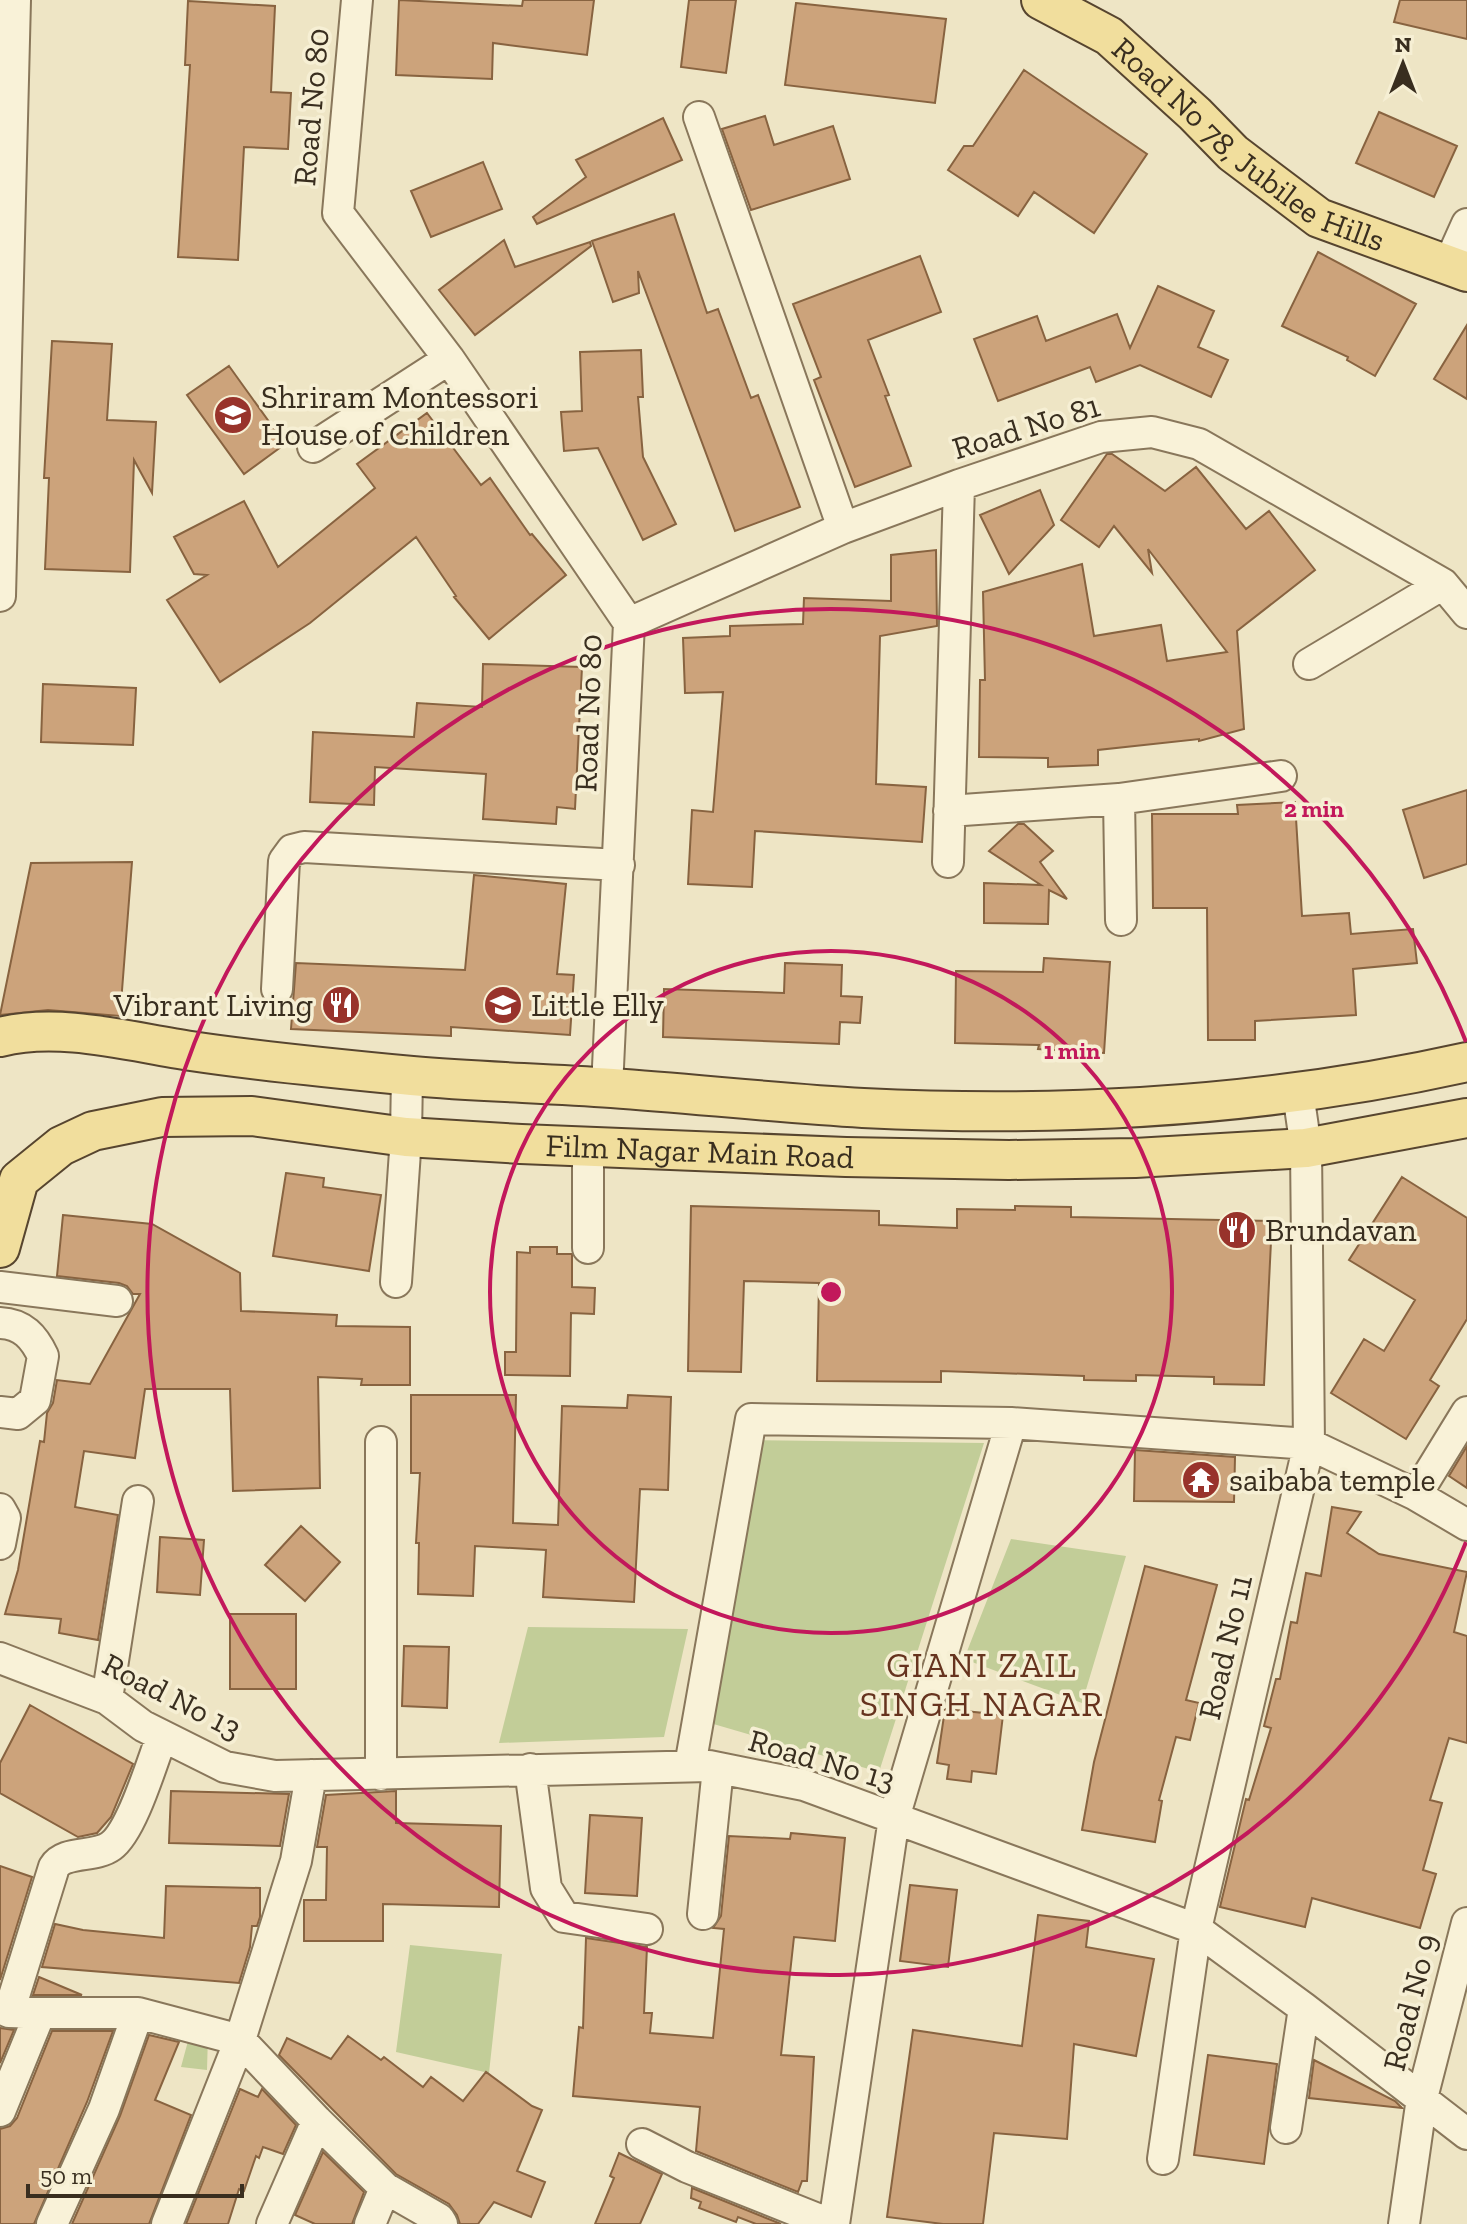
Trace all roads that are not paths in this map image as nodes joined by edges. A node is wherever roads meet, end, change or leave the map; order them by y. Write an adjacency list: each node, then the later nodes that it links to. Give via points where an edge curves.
1 (15, 0): 5 (street)
2 (357, 0): 8 (street, Road No 80, via 338,213)
3 (1041, 0): 7 (main road, Road No 78, Jubilee Hills, via 1109,36 1233,153 1319,218)
4 (699, 117): 12 (street)
5 (6, 147): 9 (street)
6 (1467, 224): 7 (street)
7 (1458, 268)
8 (449, 359): 10 (street); 16 (street, Road No 80)
9 (2, 422): 13 (street)
10 (313, 447)
11 (959, 485): 12 (street, Road No 81); 14 (street, Road No 81, via 1101,437 1152,432 1199,444); 20 (street)
12 (843, 528): 16 (street, Road No 81)
13 (0, 581)
14 (1443, 584): 15 (street, Road No 81); 17 (street)
15 (1467, 613)
16 (629, 623): 22 (street, Road No 80)
17 (1309, 664)
18 (1281, 776): 19 (street)
19 (1119, 799): 20 (street); 23 (street)
20 (949, 811): 21 (street)
21 (948, 862)
22 (619, 865): 24 (street, via 292,850 284,861); 28 (street, Road No 80)
23 (1121, 920)
24 (277, 989)
25 (0, 1037): 27 (main road, Film Nagar Main Road, via 32,1032 93,1035 240,1058)
26 (1467, 1062): 29 (main road, Film Nagar Main Road)
27 (407, 1075): 28 (main road, Film Nagar Main Road); 31 (street)
28 (607, 1088): 29 (main road, Film Nagar Main Road, via 863,1108 1003,1111 1136,1107)
29 (1298, 1093): 33 (street, Road No 11)
30 (1467, 1118): 33 (main road, Film Nagar Main Road)
31 (406, 1137): 32 (main road, Film Nagar Main Road); 34 (main road, Film Nagar Main Road, via 252,1116 162,1117 93,1131 61,1146 19,1180); 36 (street)
32 (588, 1147): 33 (main road, Film Nagar Main Road, via 1009,1160); 35 (street)
33 (1306, 1148): 44 (street, Road No 11)
34 (0, 1248)
35 (588, 1248)
36 (396, 1282)
37 (0, 1287): 38 (street)
38 (117, 1301)
39 (0, 1323): 40 (street, via 30,1333 43,1356 35,1400 18,1414)
40 (0, 1412)
41 (1467, 1412): 45 (street)
42 (1011, 1423): 44 (street); 53 (street, via 751,1419); 57 (street)
43 (381, 1442): 56 (street)
44 (1309, 1444): 45 (street); 61 (street, Road No 11)
45 (1416, 1495): 48 (street)
46 (138, 1501): 51 (street)
47 (0, 1509): 49 (street, via 5,1518)
48 (1467, 1525)
49 (0, 1544)
50 (0, 1658): 51 (street, Road No 13)
51 (107, 1699): 52 (street, Road No 13)
52 (162, 1736): 55 (street, Road No 13, via 225,1767 275,1776); 63 (street, via 115,1844 97,1853 63,1858 54,1867)
53 (704, 1767): 54 (street, Road No 13); 57 (street, Road No 13, via 804,1785); 58 (street)
54 (530, 1769): 56 (street, Road No 13); 60 (street, via 546,1888 564,1917)
55 (311, 1775): 56 (street, Road No 13); 66 (street, via 296,1861)
56 (381, 1775)
57 (894, 1818): 61 (street, Road No 13); 80 (street)
58 (703, 1914)
59 (1467, 1923): 67 (street, Road No 9)
60 (647, 1929)
61 (1196, 1929): 62 (street, Road No 13); 73 (street, Road No 11)
62 (1304, 2008): 67 (street, Road No 13); 70 (street)
63 (5, 2010): 64 (street)
64 (40, 2013): 65 (street); 68 (street)
65 (138, 2013): 66 (street); 75 (street, via 104,2109)
66 (240, 2040): 69 (street); 76 (street)
67 (1422, 2098): 71 (street, Road No 13); 81 (street, Road No 9)
68 (0, 2111)
69 (317, 2121): 74 (street); 77 (street)
70 (1286, 2128)
71 (1467, 2134)
72 (642, 2144): 80 (street)
73 (1163, 2159)
74 (385, 2188): 78 (street); 79 (street)
75 (52, 2224)
76 (167, 2224)
77 (272, 2224)
78 (370, 2224)
79 (442, 2224)
80 (832, 2224)
81 (1404, 2224)

